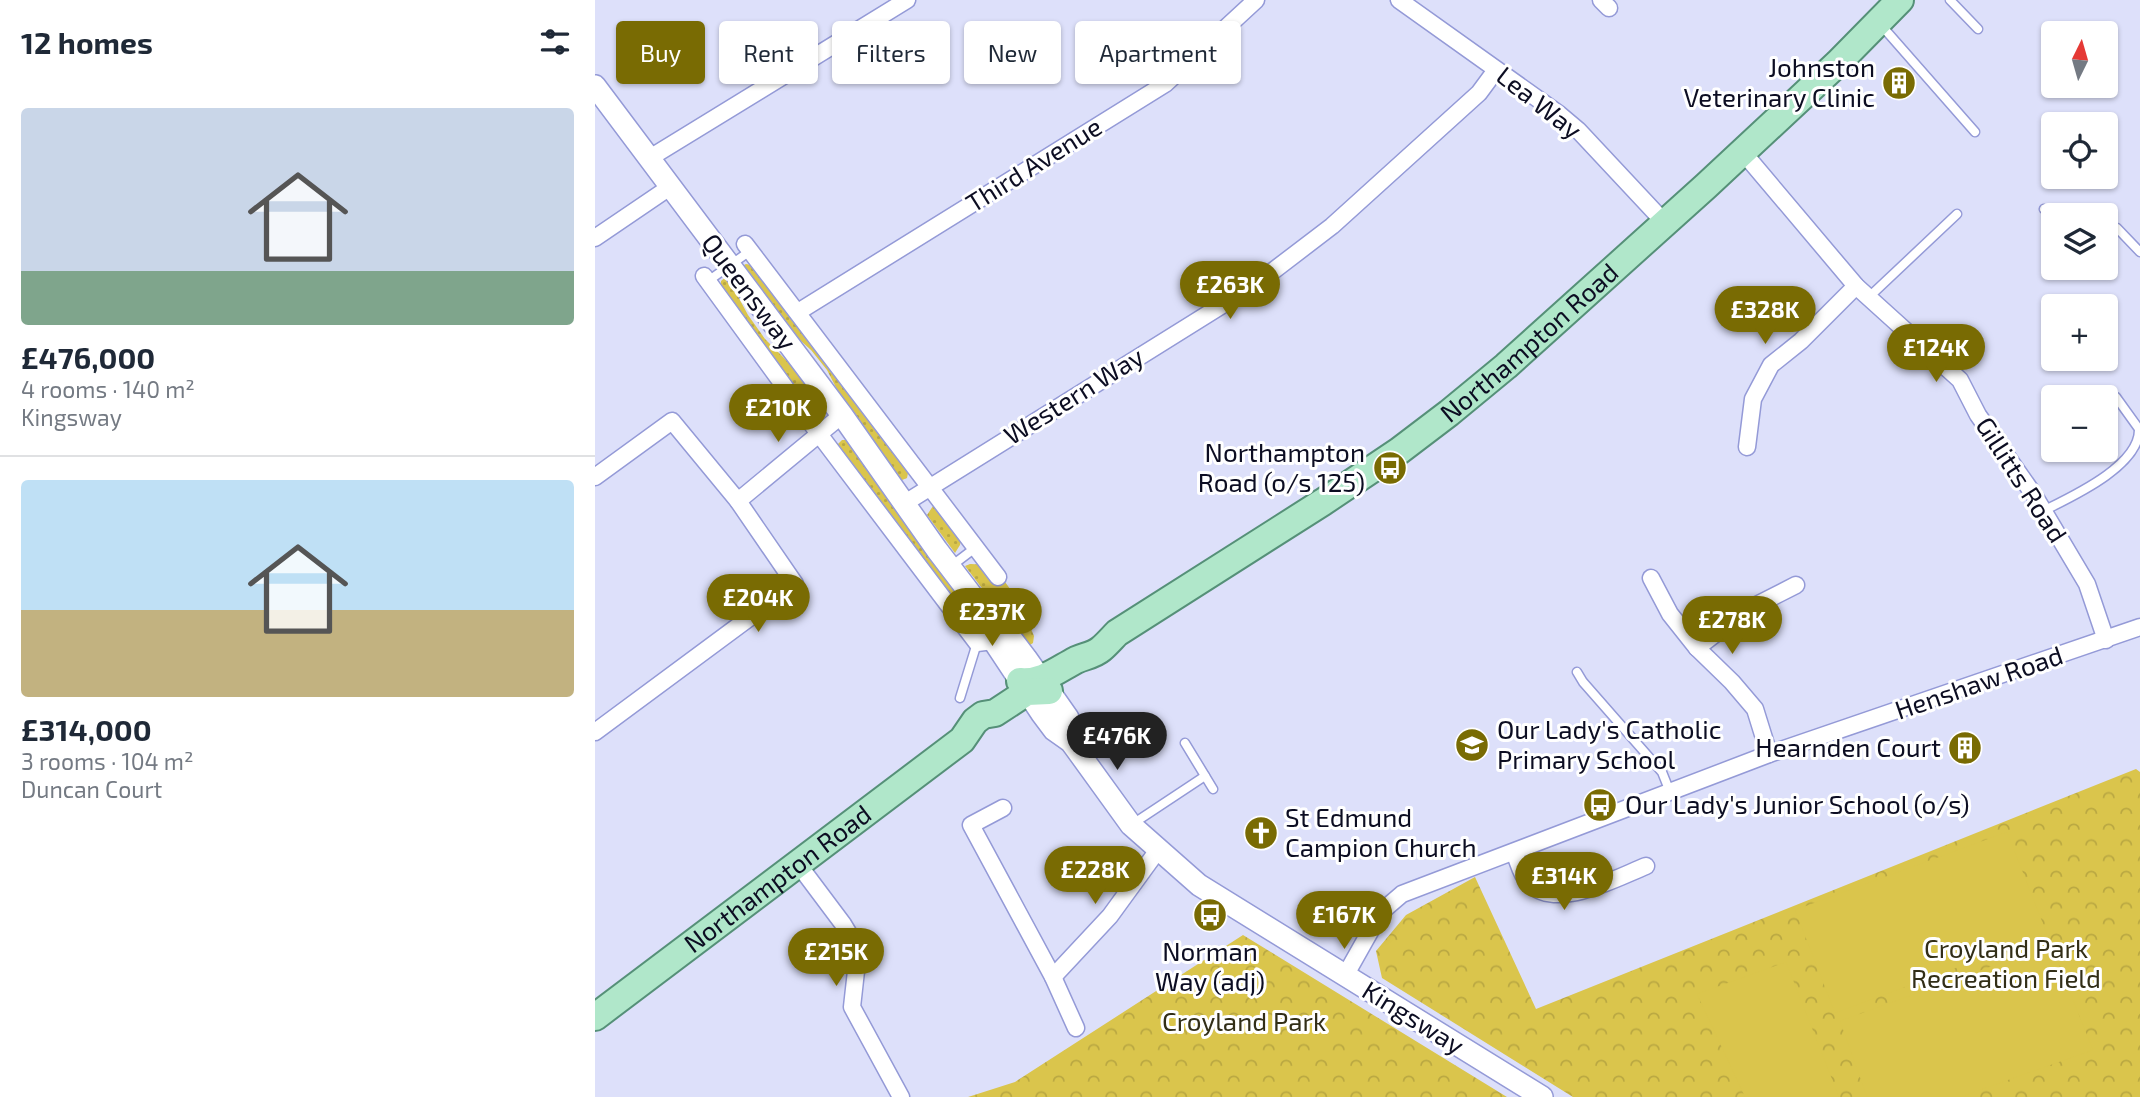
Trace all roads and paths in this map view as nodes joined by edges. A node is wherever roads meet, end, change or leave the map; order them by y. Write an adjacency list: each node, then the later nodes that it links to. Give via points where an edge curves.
1 (907, 0): 12 (street)
2 (1256, 0): 23 (street, Third Avenue, via 1165,84)
3 (1399, 0): 8 (street, Lea Way)
4 (1900, 0): 6 (main road, Northampton Road)
5 (1950, 0): 7 (lane)
6 (1879, 23): 10 (lane); 11 (main road, Northampton Road)
7 (1977, 29)
8 (1496, 70): 15 (street, Lea Way, via 1578,130); 29 (street, Western Way, via 1479,93 1332,226 1256,284)
9 (595, 86): 12 (street, Queensway)
10 (1975, 132)
11 (1742, 151): 15 (main road, Northampton Road); 22 (street, Gillitts Road)
12 (648, 159): 13 (street, Queensway)
13 (670, 187): 17 (street); 20 (street, Queensway)
14 (1958, 214): 22 (lane)
15 (1665, 223): 40 (main road, Northampton Road, via 1506,366 1399,451)
16 (2118, 229): 19 (lane)
17 (595, 238)
18 (747, 248): 20 (lane); 23 (street)
19 (2140, 252)
20 (730, 266): 21 (lane); 25 (street, Queensway)
21 (706, 278): 26 (street, Queensway)
22 (1862, 291): 27 (street, via 1770,365 1753,399); 32 (street, Gillitts Road, via 1959,380)
23 (798, 312): 29 (street)
24 (2118, 400): 32 (lane, via 2139,429 2137,444 2108,475)
25 (842, 415): 26 (street); 31 (street, Queensway)
26 (819, 434): 30 (street); 42 (street, Queensway)
27 (1747, 447)
28 (595, 477): 30 (street, via 672,421)
29 (928, 487): 31 (street, Western Way); 33 (street)
30 (738, 501): 47 (street, via 795,584)
31 (905, 503): 34 (street, Queensway)
32 (2043, 511): 41 (street, Gillitts Road, via 2087,584)
33 (975, 548): 34 (lane); 35 (street)
34 (950, 567): 38 (street, Queensway)
35 (998, 577)
36 (1651, 578): 43 (street, via 1670,614)
37 (1796, 585): 43 (street, via 1745,611)
38 (976, 601): 42 (street, Queensway); 45 (street, Queensway, via 994,616)
39 (2140, 628): 41 (street, Henshaw Road)
40 (1117, 633): 45 (main road, Northampton Road, via 1092,636); 45 (main road, Northampton Road, via 1084,668)
41 (2106, 640): 50 (street, Henshaw Road)
42 (985, 642): 45 (street, Queensway); 46 (lane)
43 (1697, 648): 50 (street, via 1755,709)
44 (1577, 672): 53 (lane, via 1662,772)
45 (1034, 686): 48 (main road, Northampton Road, via 987,734); 48 (main road, Northampton Road, via 989,703); 55 (street, Kingsway, via 1068,718 1070,742)
46 (960, 698)
47 (595, 732)
48 (962, 740): 58 (main road, Northampton Road)
49 (1185, 743): 51 (lane)
50 (1769, 754): 53 (street, Henshaw Road)
51 (1205, 776): 52 (lane); 55 (lane)
52 (1213, 789)
53 (1670, 792): 57 (street, Henshaw Road)
54 (1003, 808): 61 (street, via 971,825)
55 (1132, 825): 56 (street, Kingsway)
56 (1158, 850): 60 (street, Kingsway, via 1199,884); 61 (street, via 1110,916)
57 (1514, 852): 59 (street, via 1528,882 1552,895 1585,891); 60 (street, Henshaw Road, via 1402,894 1381,912)
58 (798, 864): 62 (main road, Northampton Road); 64 (street, via 855,944 852,1007)
59 (1646, 866)
60 (1345, 976): 65 (street, Kingsway)
61 (1053, 977): 63 (street)
62 (595, 1017)
63 (1076, 1028)
64 (901, 1097)
65 (1542, 1097)

